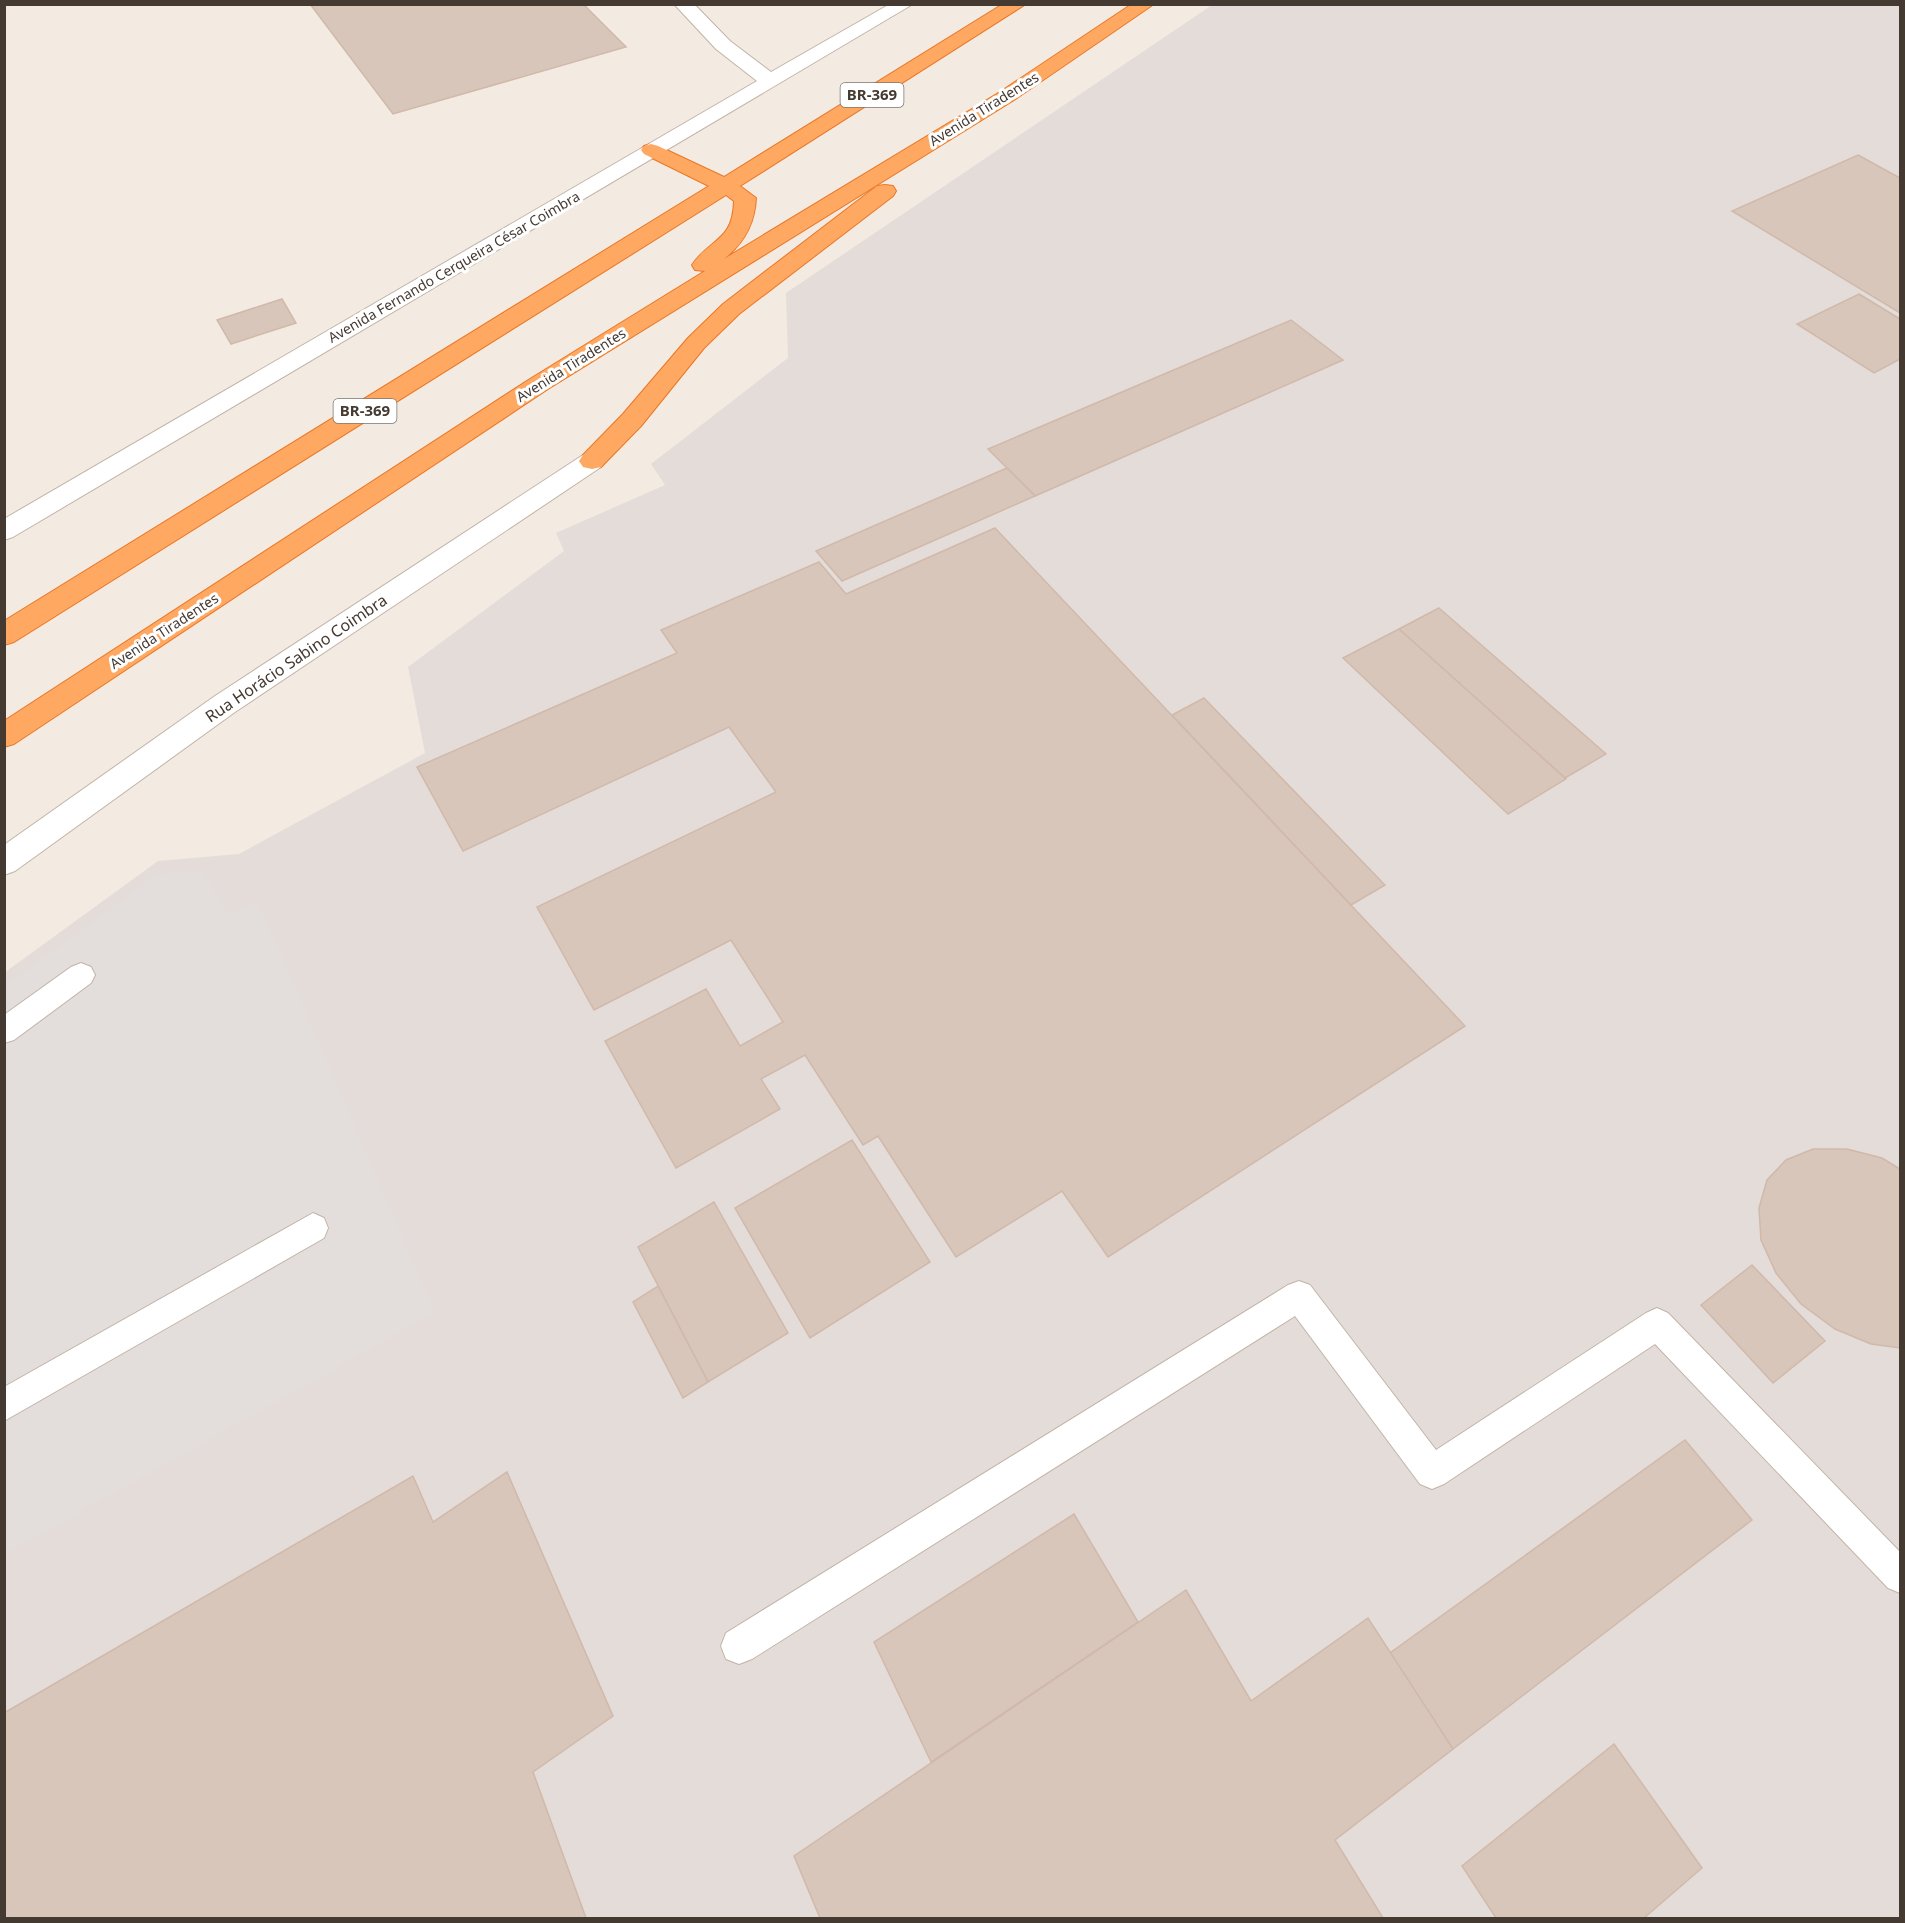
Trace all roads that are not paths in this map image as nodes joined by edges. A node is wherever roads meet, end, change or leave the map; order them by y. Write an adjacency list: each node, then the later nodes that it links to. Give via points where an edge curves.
1 (682, 4): 5 (street, via 723,45)
2 (904, 4): 5 (street, Avenida Fernando Cerqueira César Coimbra)
3 (1017, 4): 8 (highway, BR-369)
4 (1145, 4): 6 (highway, Avenida Tiradentes)
5 (770, 81): 7 (street, Avenida Fernando Cerqueira César Coimbra)
6 (966, 122): 9 (highway, Avenida Tiradentes); 10 (highway, via 903,177 731,309)
7 (651, 150): 8 (highway); 11 (street, Avenida Fernando Cerqueira César Coimbra)
8 (726, 186): 9 (highway, via 745,198 746,212 741,228 719,253); 12 (highway, BR-369)
9 (539, 384): 13 (highway, Avenida Tiradentes)
10 (592, 460): 14 (street, Rua Horácio Sabino Coimbra, via 225,704)
11 (4, 531)
12 (4, 635)
13 (4, 736)
14 (4, 862)
15 (81, 975): 16 (lane)
16 (4, 1031)
17 (313, 1228): 18 (lane)
18 (4, 1405)
19 (1900, 1576): 20 (lane, via 1657,1324 1432,1472 1299,1296)
20 (739, 1646)

